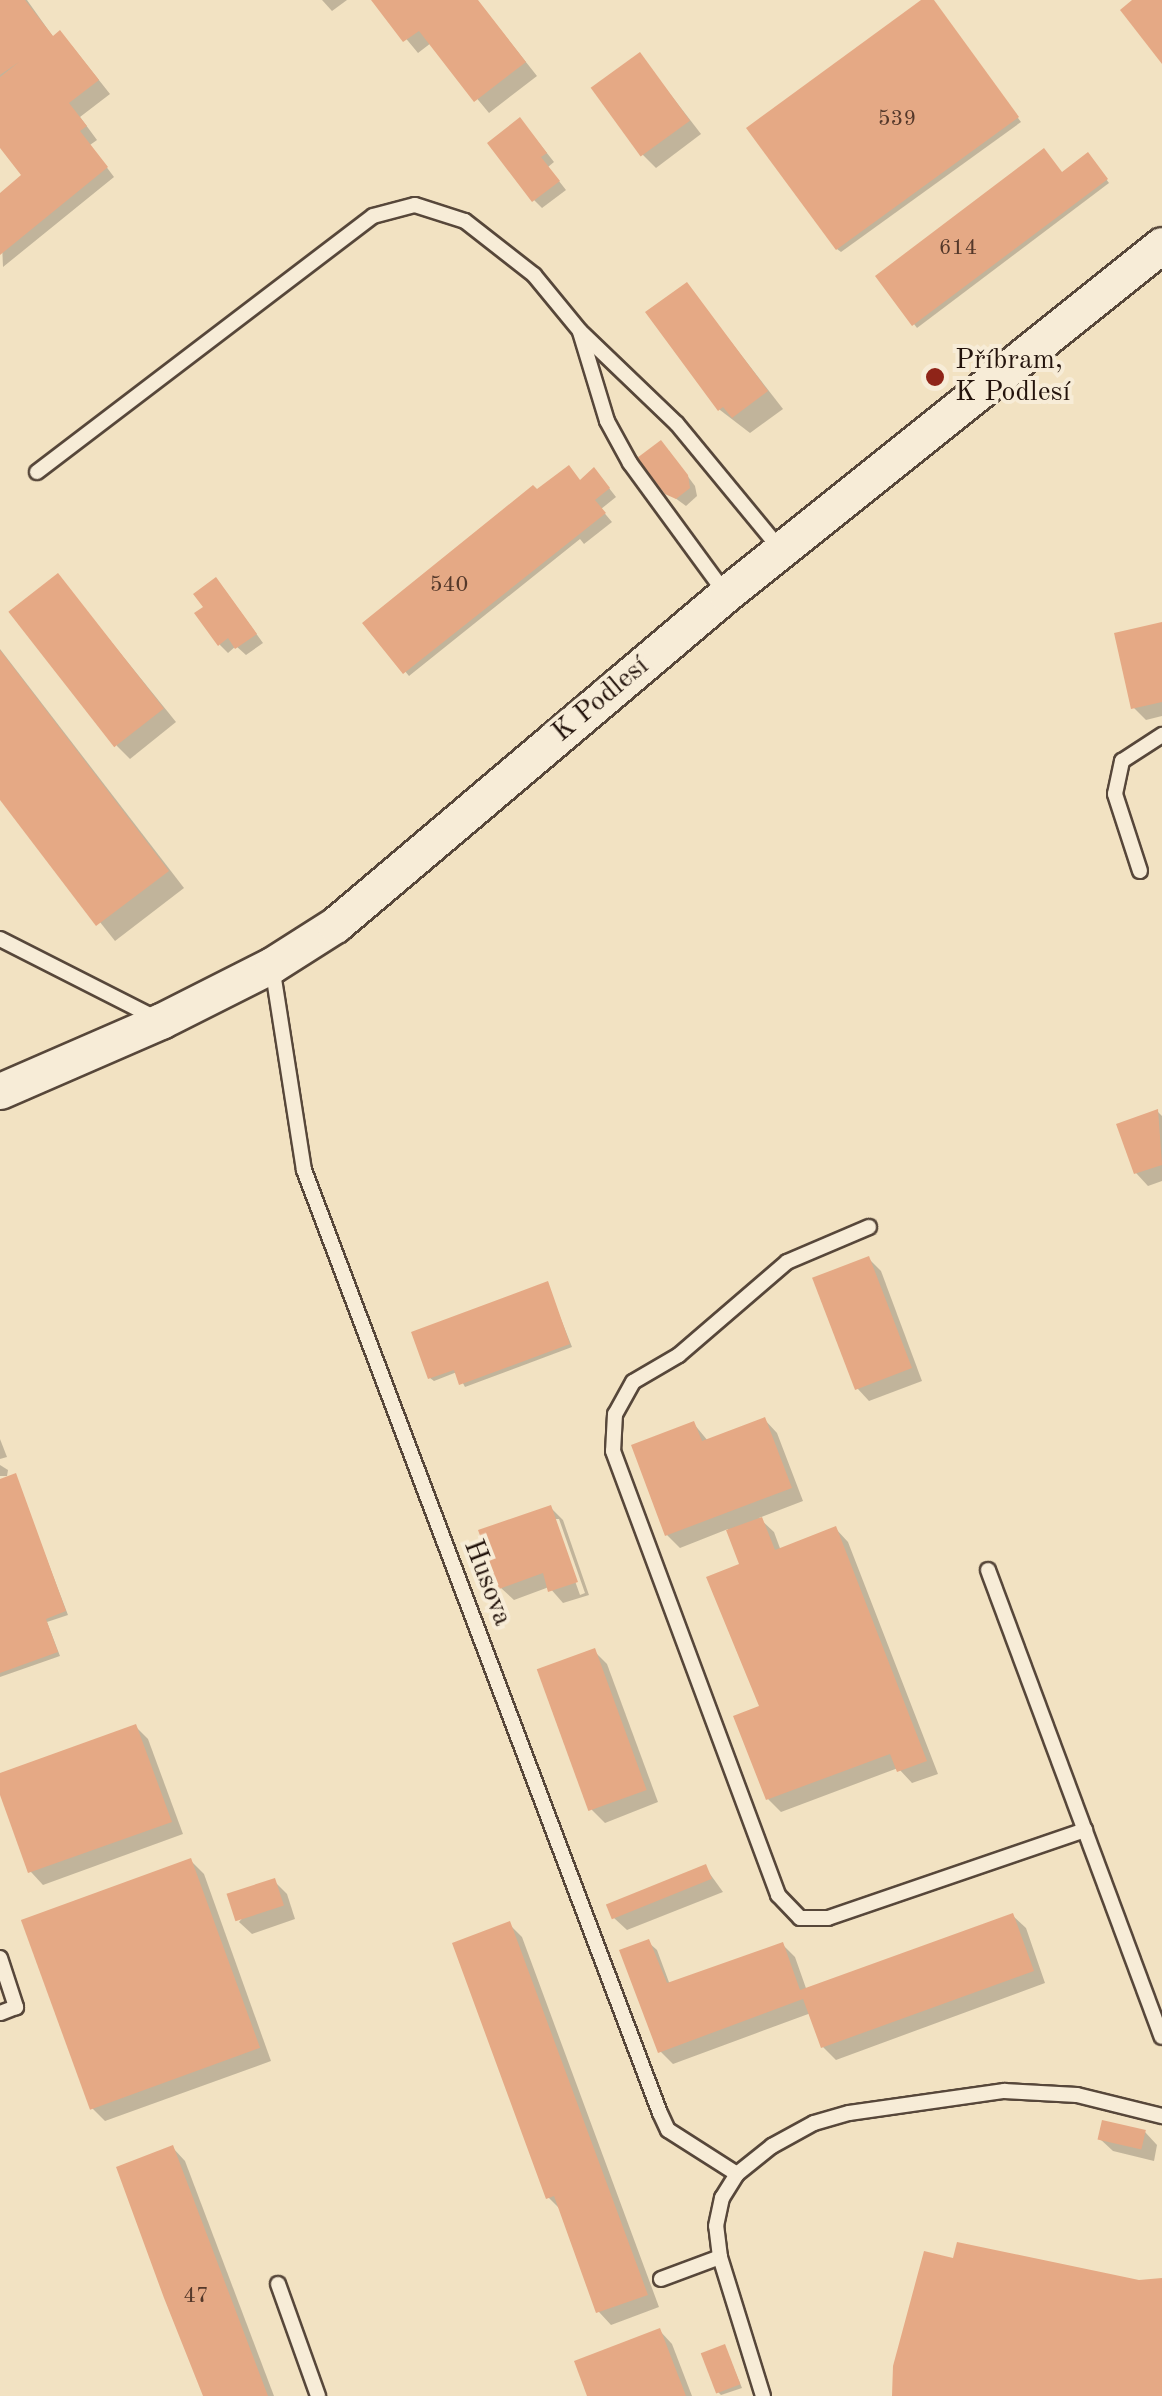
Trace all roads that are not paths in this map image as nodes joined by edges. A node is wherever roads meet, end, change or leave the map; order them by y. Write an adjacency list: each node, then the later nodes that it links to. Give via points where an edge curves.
1 (1162, 245): 4 (street, K Podlesí)
2 (580, 331): 3 (lane, via 534,274 465,221 415,206 373,216); 4 (lane, via 677,424); 5 (lane, via 607,421 630,463)
3 (37, 472)
4 (781, 550): 5 (street, K Podlesí)
5 (726, 594): 9 (street, K Podlesí, via 335,925)
6 (1162, 735): 7 (lane, via 1122,761 1115,794)
7 (1140, 871)
8 (0, 939): 10 (lane)
9 (272, 965): 10 (street, K Podlesí); 19 (lane, Husova, via 304,1170 660,2113 668,2130)
10 (162, 1020): 11 (street, K Podlesí)
11 (0, 1091)
12 (869, 1227): 14 (lane, via 787,1262 679,1355 633,1382 615,1414 613,1450 778,1894 800,1918 828,1918)
13 (988, 1570): 14 (lane)
14 (1085, 1830): 17 (lane)
15 (0, 1958): 16 (lane, via 16,2007)
16 (0, 2013)
17 (1162, 2036)
18 (1162, 2116): 19 (lane, via 1077,2095 1004,2091 814,2123)
19 (737, 2174): 20 (lane, via 716,2226)
20 (720, 2256): 21 (lane); 24 (lane)
21 (661, 2278)
22 (278, 2284): 23 (lane)
23 (318, 2396)
24 (763, 2396)

